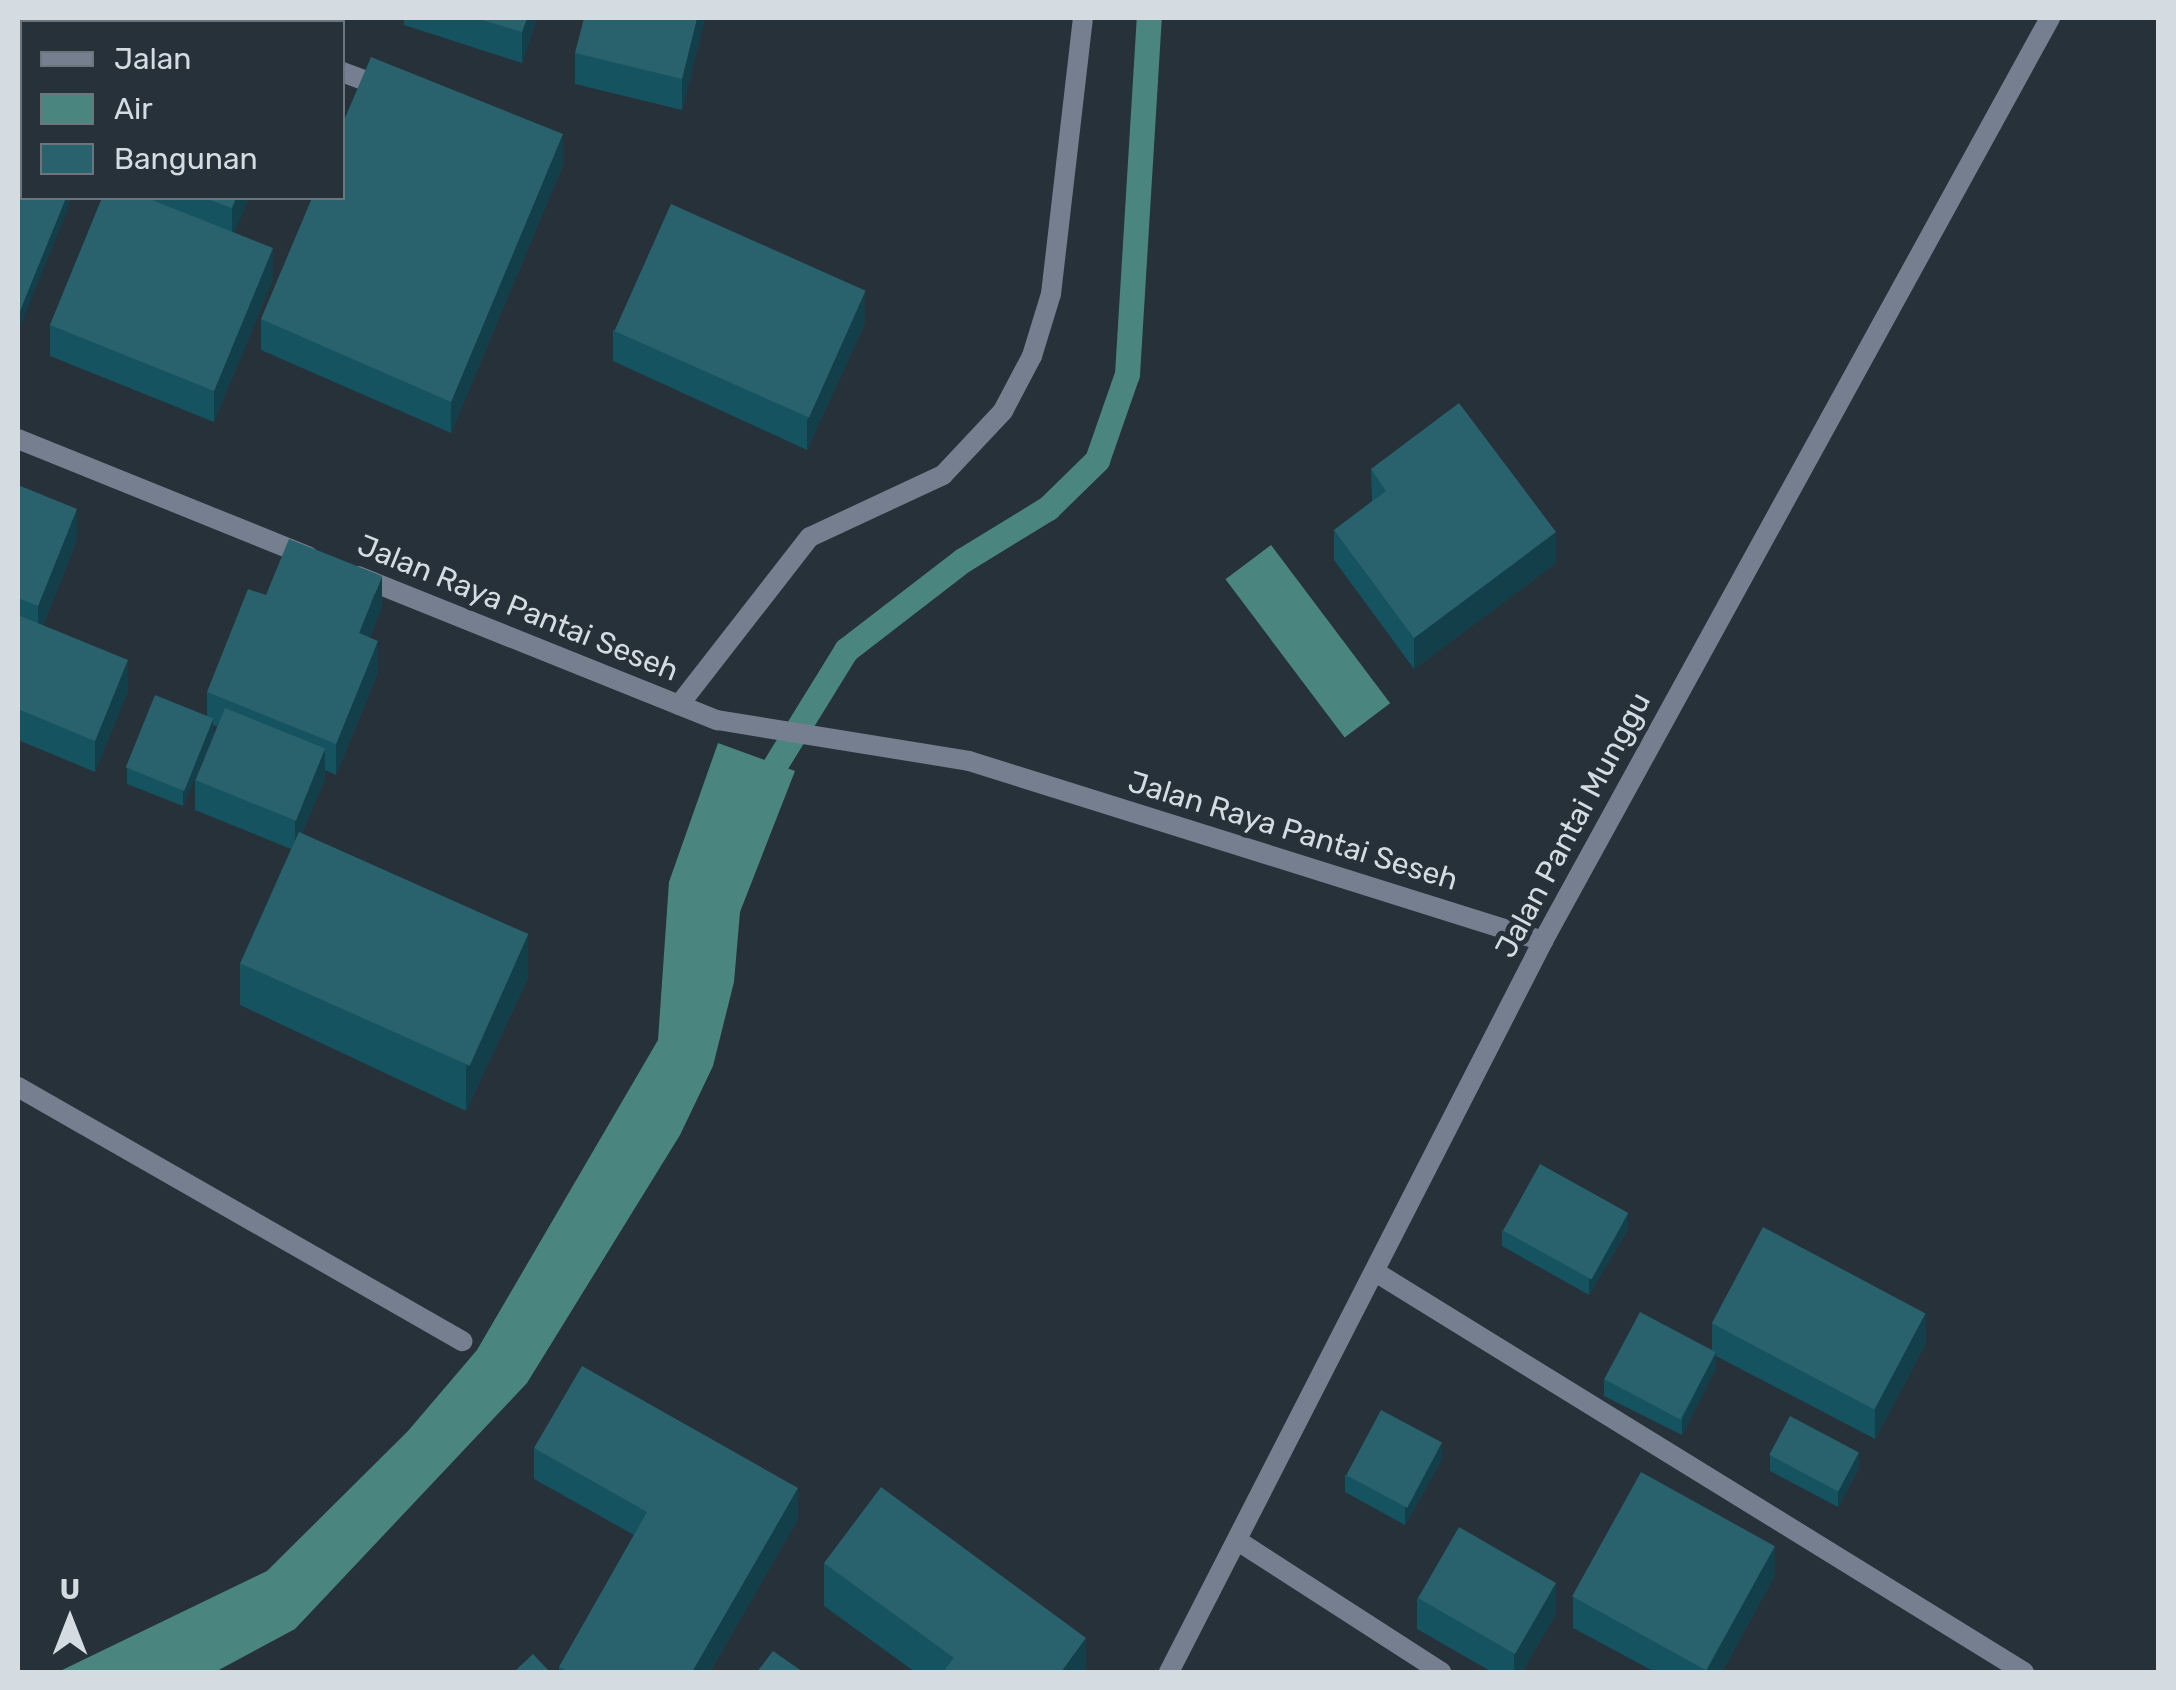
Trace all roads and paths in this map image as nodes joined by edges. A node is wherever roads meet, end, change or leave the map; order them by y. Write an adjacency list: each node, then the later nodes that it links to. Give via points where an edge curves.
1 (1083, 18): 6 (street, via 1051,294 1032,356 1003,411 943,475 810,537)
2 (2050, 18): 7 (street, Jalan Pantai Munggu)
3 (345, 73): 4 (street)
4 (412, 97)
5 (18, 439): 6 (street, Jalan Raya Pantai Seseh)
6 (679, 704): 7 (street, Jalan Raya Pantai Seseh, via 717,720 969,761)
7 (1543, 941): 9 (street, Jalan Pantai Munggu)
8 (18, 1087): 10 (street)
9 (1377, 1273): 11 (street, Jalan Pantai Munggu); 14 (street)
10 (462, 1340)
11 (1238, 1541): 12 (street, Jalan Pantai Munggu); 13 (street)
12 (1169, 1672)
13 (1441, 1672)
14 (2024, 1672)

